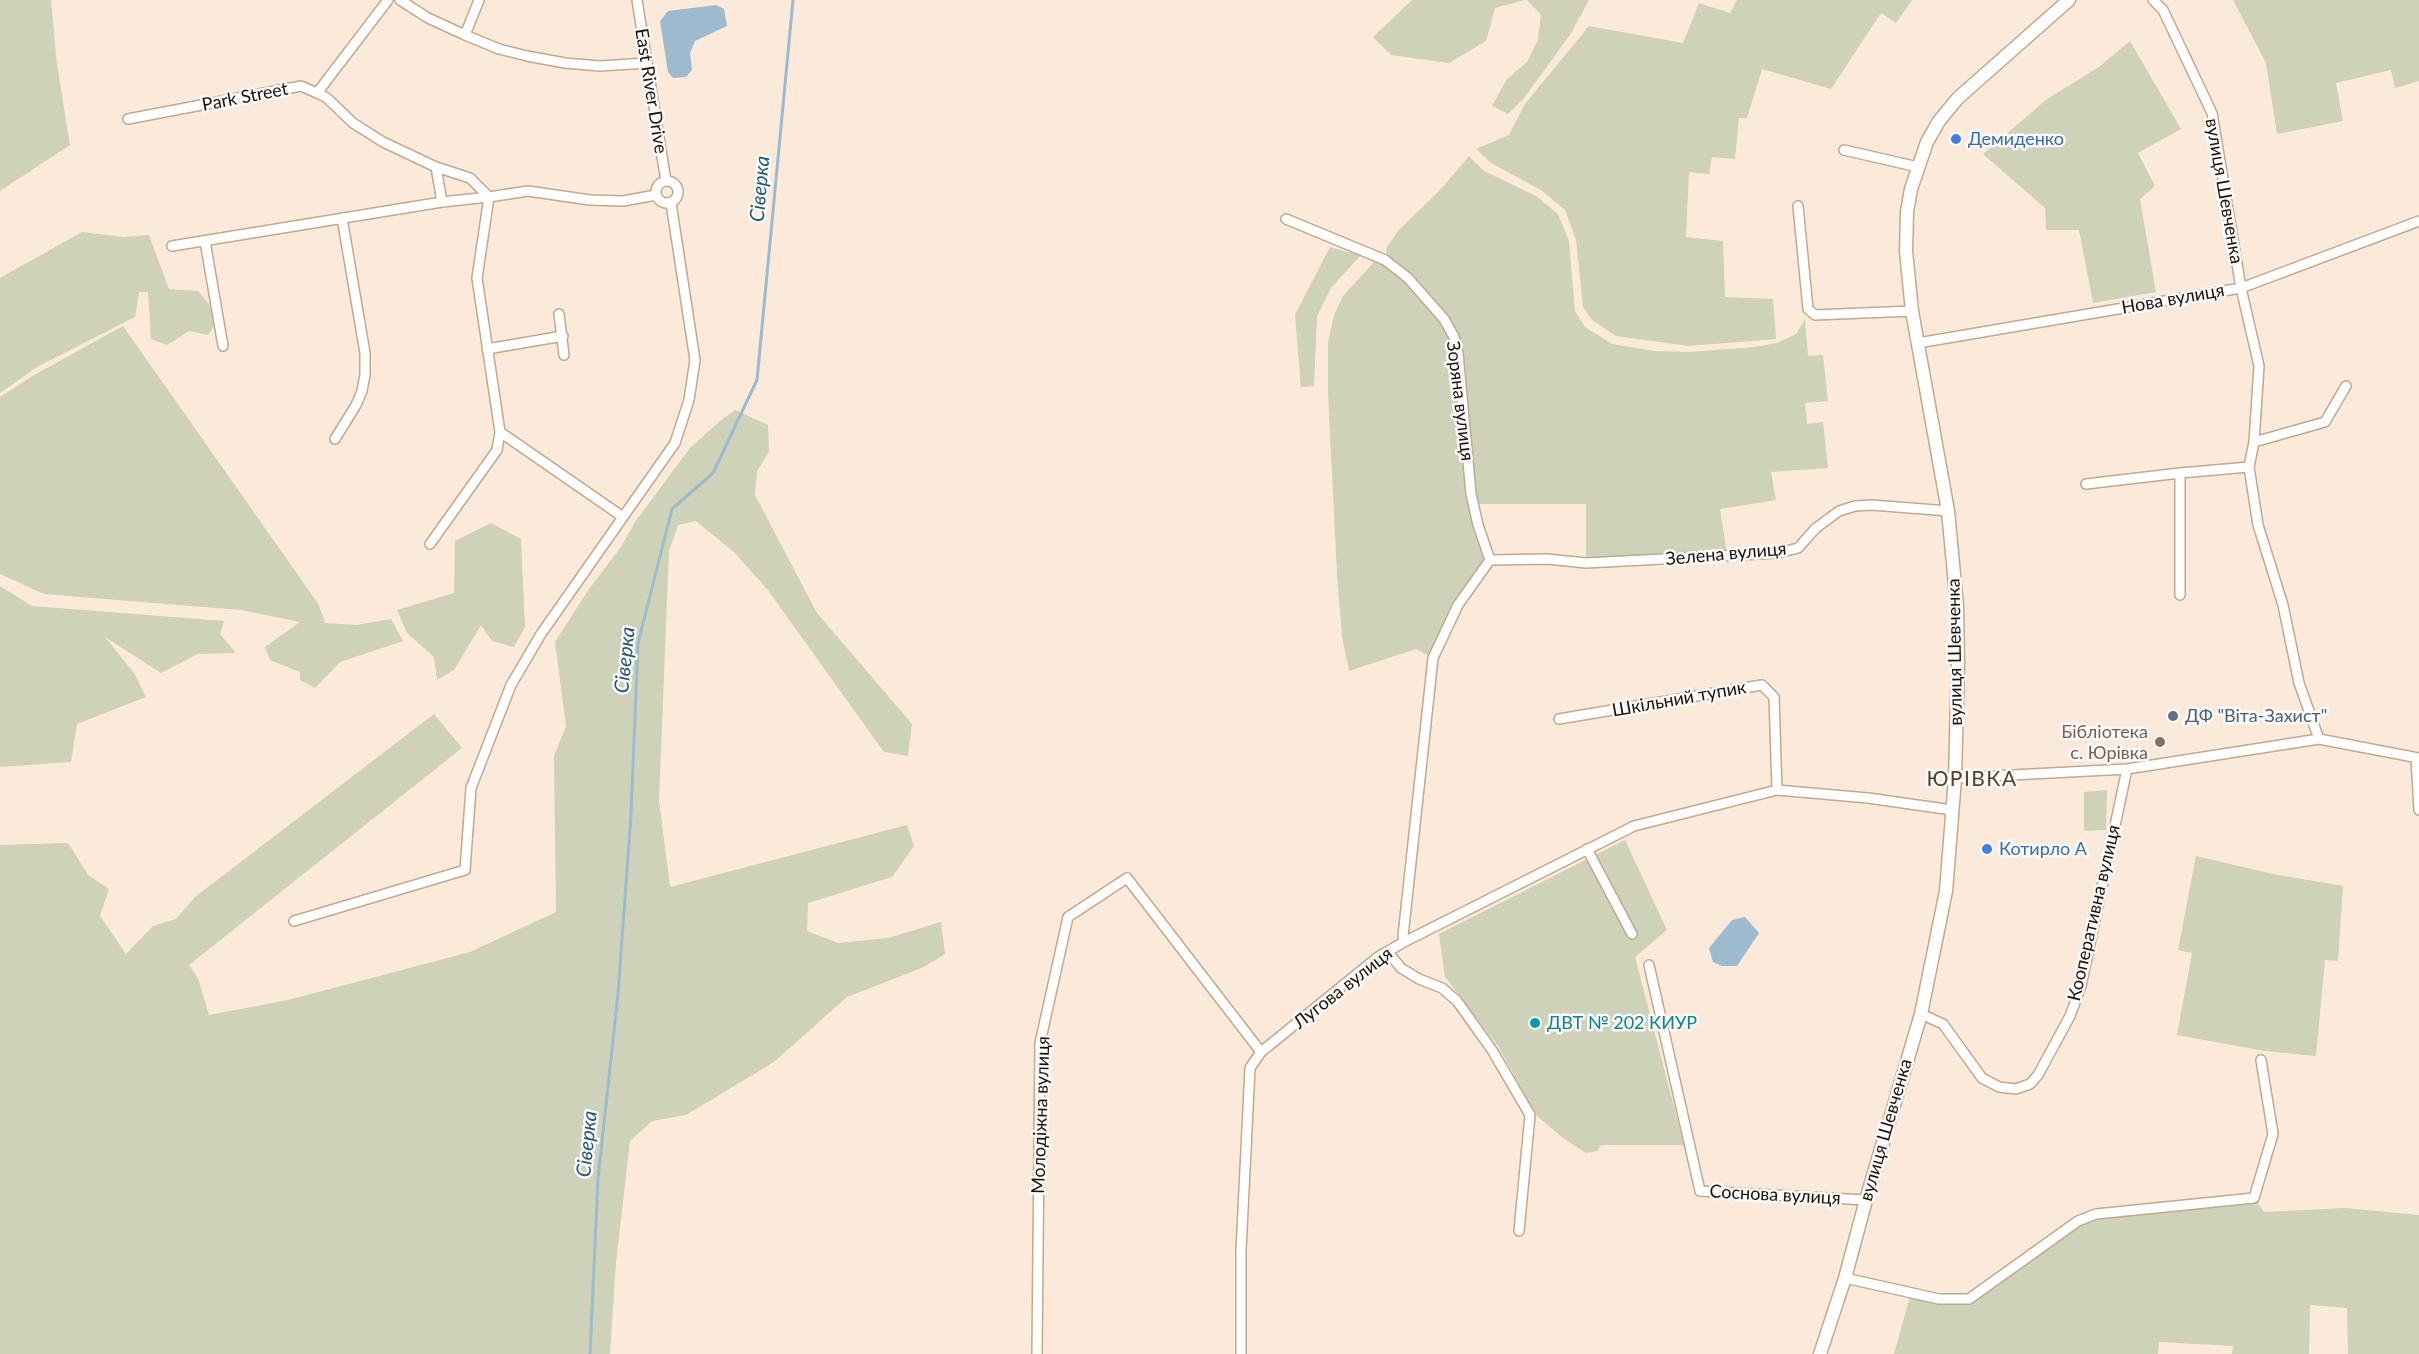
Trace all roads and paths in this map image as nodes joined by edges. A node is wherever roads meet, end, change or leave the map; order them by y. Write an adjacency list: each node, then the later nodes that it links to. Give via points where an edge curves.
1 (388, 0): 9 (street)
2 (400, 0): 7 (street)
3 (479, 0): 7 (street)
4 (637, 0): 8 (street, Еаst Rіvеr Drive)
5 (2069, 0): 13 (street, вулиця Шевченка, via 1958,98 1927,142)
6 (2153, 0): 27 (street, вулиця Шевченка, via 2163,10 2212,113)
7 (465, 35): 8 (street, via 499,49 565,63)
8 (647, 63): 14 (street, Еаst Rіvеr Drive)
9 (317, 93): 10 (street, Park Street, via 301,86); 12 (street, via 383,142)
10 (128, 119)
11 (1844, 150): 13 (street)
12 (436, 167): 16 (street, via 470,178); 17 (street)
13 (1918, 167): 28 (street, вулиця Шевченка, via 1907,212)
14 (666, 181): 15 (street, via 659,184); 18 (street, via 673,182 679,191)
15 (656, 195): 16 (street, via 623,201 528,191); 18 (street, via 660,202)
16 (489, 197): 17 (street); 33 (street, via 477,278)
17 (441, 202): 20 (street)
18 (671, 203): 43 (street, via 695,360 689,400 675,443)
19 (1798, 206): 28 (street, via 1808,309 1815,315)
20 (342, 218): 25 (street); 37 (street, via 365,353 365,375 356,405)
21 (1286, 219): 45 (street, Зоряна вулиця, via 1385,260 1408,278 1444,319 1458,353 1471,494)
22 (2419, 221): 23 (street)
23 (2406, 227): 24 (street); 27 (street, Нова вулиця)
24 (2419, 232)
25 (204, 241): 26 (street); 32 (street)
26 (172, 246)
27 (2241, 288): 31 (street, Нова вулиця); 38 (street, вулиця Шевченка, via 2259,366)
28 (1912, 311): 31 (street, вулиця Шевченка)
29 (559, 314): 30 (street)
30 (563, 336): 33 (street); 34 (street)
31 (1918, 343): 42 (street, вулиця Шевченка)
32 (223, 346)
33 (487, 348): 36 (street)
34 (564, 355)
35 (2346, 386): 38 (street, via 2325,423)
36 (500, 432): 43 (street); 44 (street, via 497,450)
37 (334, 439)
38 (2254, 442): 39 (street, вулиця Шевченка)
39 (2249, 467): 40 (street); 48 (street, via 2258,525 2283,604 2299,682)
40 (2180, 473): 41 (street); 46 (street)
41 (2086, 484)
42 (1948, 511): 45 (street, Зелена вулиця, via 1855,506 1839,511 1798,548 1778,553 1586,563); 51 (street, вулиця Шевченка, via 1957,606)
43 (623, 517): 56 (street, via 541,634 511,685 471,788 465,870)
44 (429, 544)
45 (1490, 560): 58 (street, via 1458,605 1433,658)
46 (2180, 595)
47 (1559, 719): 52 (street, Шкільний тупик, via 1762,685 1774,697)
48 (2319, 739): 49 (street); 50 (street)
49 (2417, 758): 54 (street)
50 (2127, 769): 51 (street); 61 (street, Кооперативна вулиця, via 2081,986 2070,1016 2030,1084 2016,1089 1999,1087 1982,1078 1943,1024)
51 (1955, 778): 53 (street, вулиця Шевченка)
52 (1777, 790): 53 (street, Лугова вулиця); 55 (street, Лугова вулиця, via 1634,826)
53 (1952, 810): 61 (street, вулиця Шевченка, via 1946,891)
54 (2419, 810)
55 (1587, 849): 57 (street); 58 (street, Лугова вулиця)
56 (294, 921)
57 (1632, 934)
58 (1404, 942): 59 (street, Лугова вулиця)
59 (1388, 952): 62 (street, Лугова вулиця); 65 (street, via 1401,968 1442,988 1457,1001 1530,1114)
60 (1649, 965): 64 (street, Соснова вулиця, via 1700,1191)
61 (1921, 1014): 64 (street, вулиця Шевченка)
62 (1262, 1052): 67 (street, Молодіжна вулиця, via 1127,878 1068,917 1040,1043); 68 (street, Лугова вулиця, via 1250,1068 1241,1250)
63 (2261, 1060): 66 (street, via 2272,1134 2254,1198 2096,1214 2078,1221 1969,1299 1939,1299)
64 (1866, 1200): 66 (street, вулиця Шевченка)
65 (1519, 1231)
66 (1845, 1278): 69 (street, вулиця Шевченка)
67 (1037, 1354)
68 (1241, 1354)
69 (1820, 1354)

